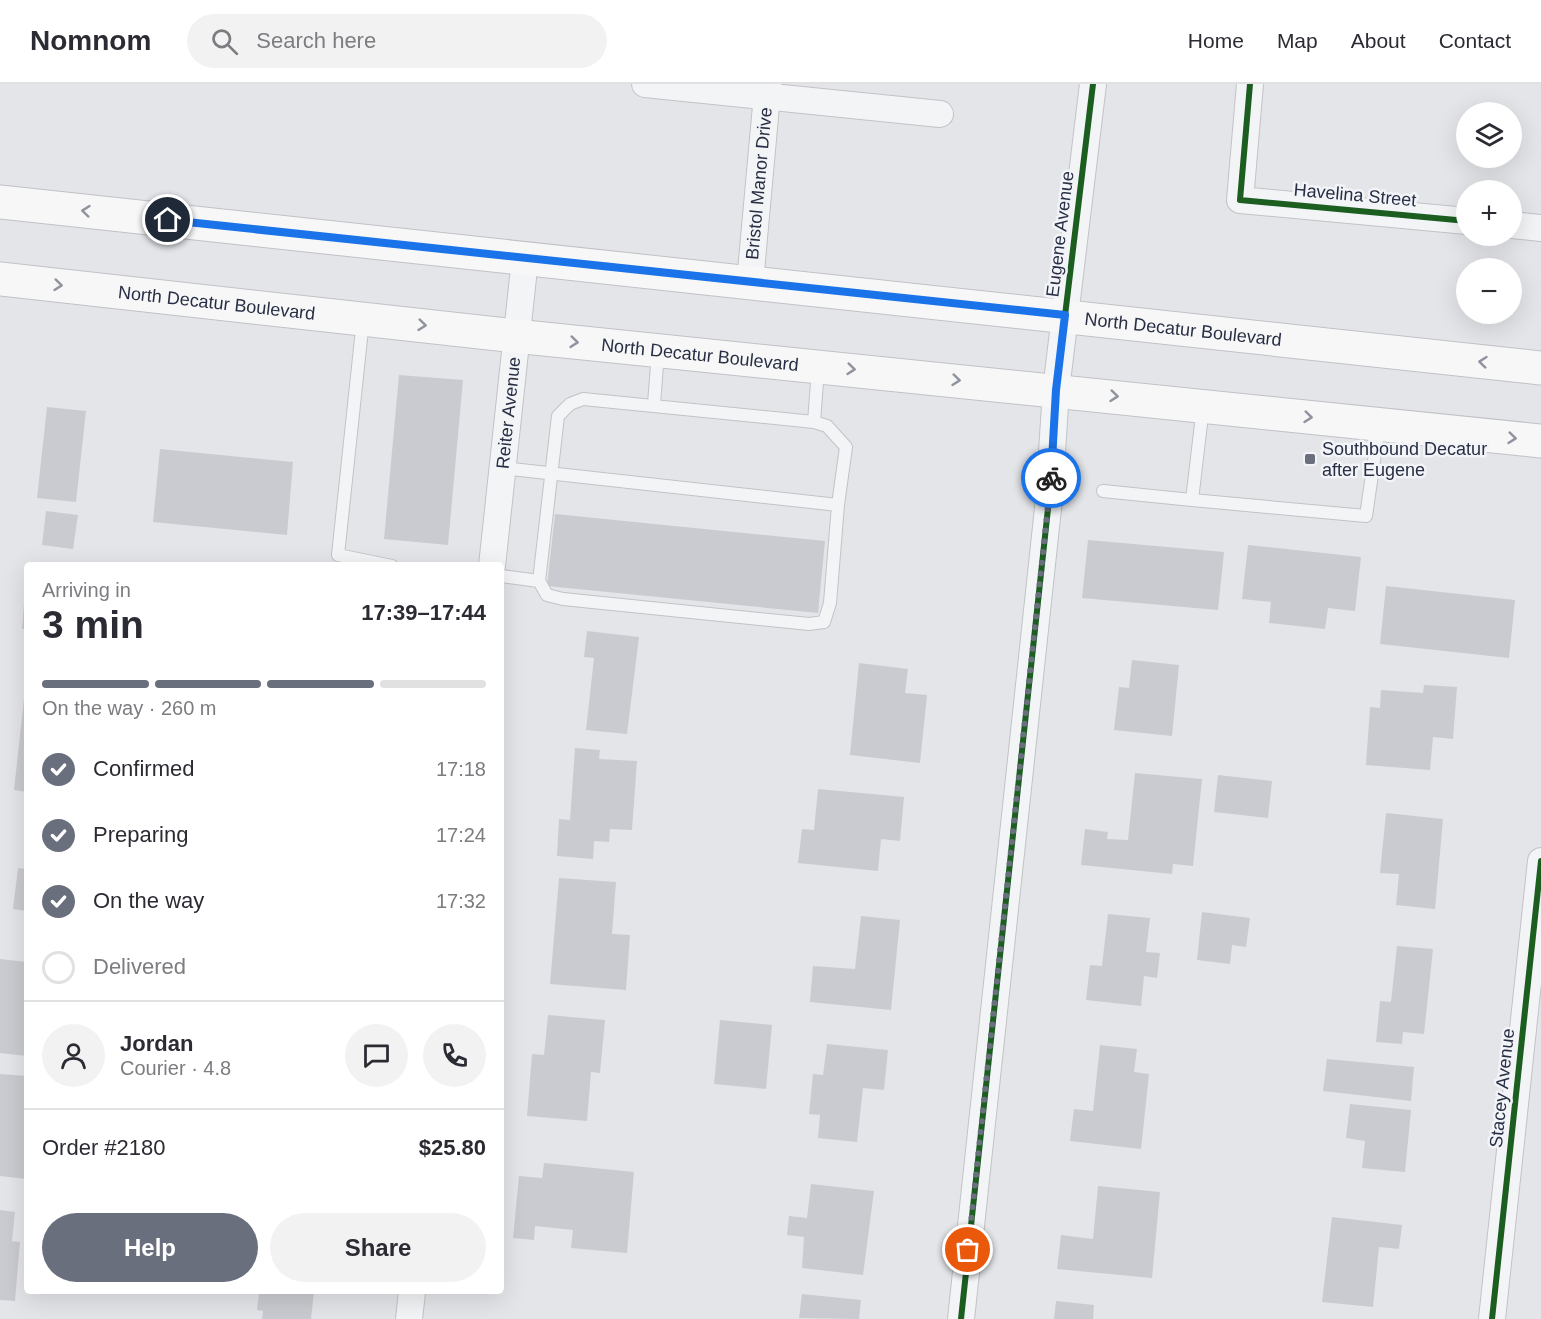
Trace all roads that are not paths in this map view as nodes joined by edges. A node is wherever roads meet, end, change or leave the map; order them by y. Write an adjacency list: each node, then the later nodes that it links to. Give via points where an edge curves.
1 (645, 84): 4 (street)
2 (1093, 84): 13 (street, Eugene Avenue)
3 (1250, 84): 7 (street, Havelina Street, via 1240,200)
4 (767, 91): 5 (street); 12 (street, Bristol Manor Drive)
5 (940, 114)
6 (0, 202): 10 (main road, North Decatur Boulevard, one-way to 6)
7 (1456, 220)
8 (1522, 226): 9 (street)
9 (1541, 228)
10 (525, 259): 12 (main road, North Decatur Boulevard); 15 (street, Reiter Avenue)
11 (0, 279): 14 (main road, North Decatur Boulevard, one-way to 14)
12 (750, 282): 13 (main road, North Decatur Boulevard)
13 (1065, 315): 18 (main road, North Decatur Boulevard, one-way to 13); 19 (street, Eugene Avenue)
14 (363, 319): 15 (main road, North Decatur Boulevard, one-way to 15); 30 (lane, via 338,555)
15 (515, 336): 16 (main road, North Decatur Boulevard, one-way to 16); 25 (street, Reiter Avenue)
16 (658, 350): 17 (main road, North Decatur Boulevard); 20 (lane)
17 (819, 366): 19 (main road, North Decatur Boulevard, one-way to 19); 22 (lane)
18 (1541, 368)
19 (1056, 390): 21 (main road, North Decatur Boulevard, one-way to 21); 37 (street, Eugene Avenue, via 1041,579)
20 (654, 404): 22 (lane); 26 (lane, via 583,399 570,404 558,416)
21 (1203, 406): 23 (main road, North Decatur Boulevard, one-way to 23); 28 (lane)
22 (814, 422): 29 (lane, via 827,426 846,447)
23 (1379, 424): 24 (main road, North Decatur Boulevard, one-way to 24); 28 (lane, via 1366,516)
24 (1541, 441)
25 (502, 468): 26 (lane); 31 (street, Reiter Avenue)
26 (550, 475): 29 (lane); 33 (lane)
27 (1102, 491): 28 (lane)
28 (1192, 500)
29 (838, 505): 33 (lane, via 830,603 824,622 809,624 563,599 547,595)
30 (372, 562)
31 (492, 562)
32 (504, 576): 33 (lane)
33 (539, 581)
34 (1541, 861): 38 (street, Stacey Avenue)
35 (412, 1294): 36 (street)
36 (409, 1319)
37 (961, 1319)
38 (1492, 1319)

